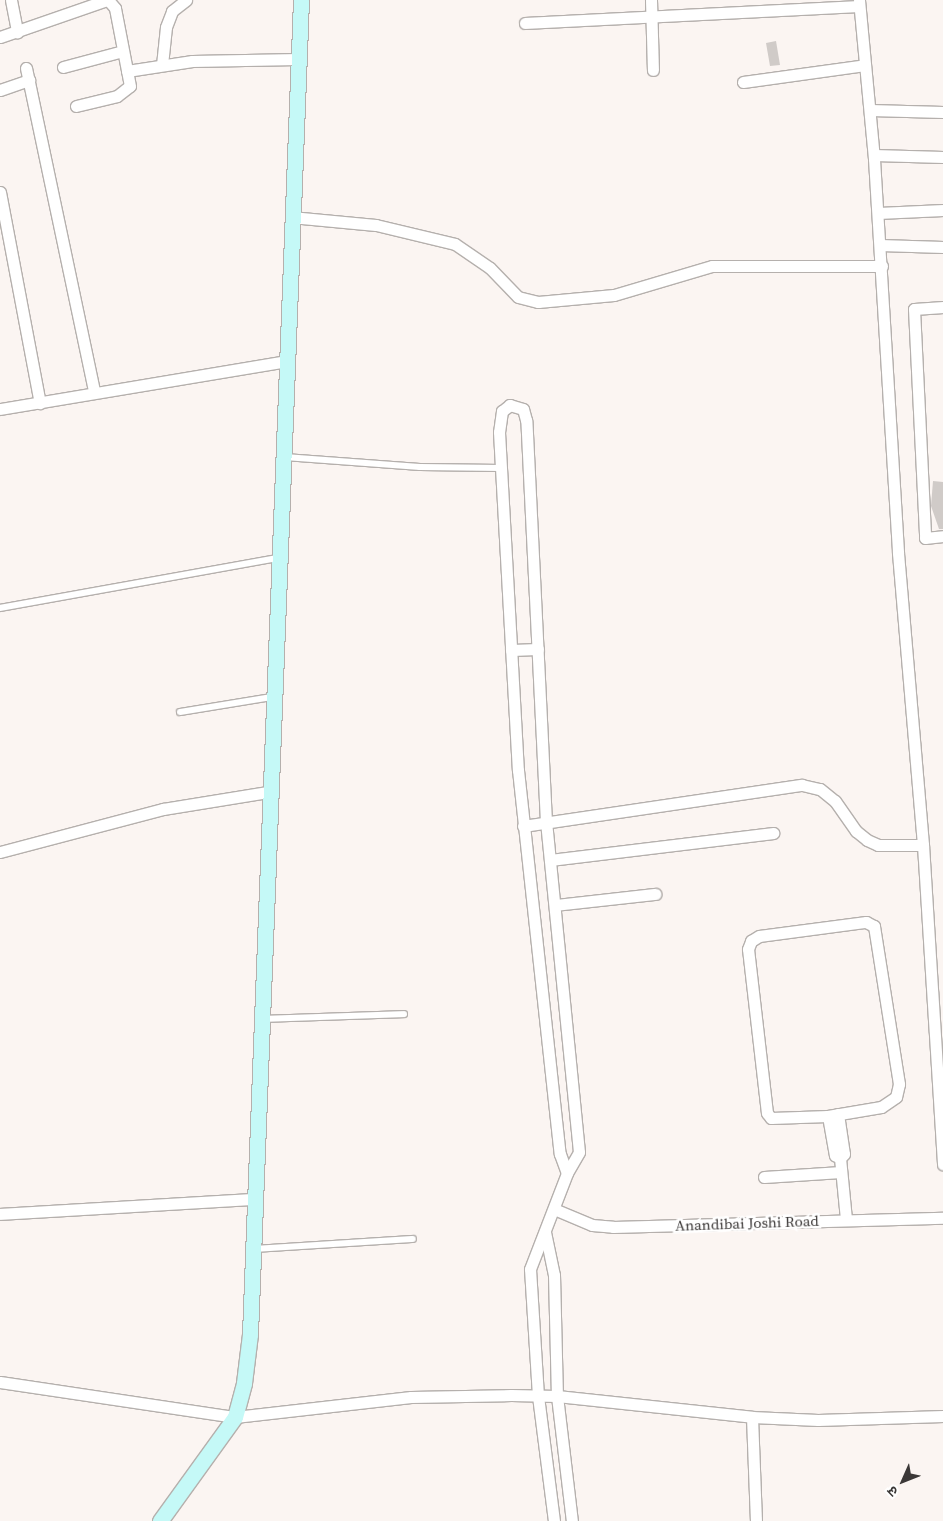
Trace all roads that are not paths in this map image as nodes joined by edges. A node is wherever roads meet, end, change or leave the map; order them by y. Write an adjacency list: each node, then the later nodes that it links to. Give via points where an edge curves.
1 (11, 0): 10 (street)
2 (107, 0): 6 (street); 12 (street, via 115,8)
3 (186, 0): 14 (street, via 172,11 166,27)
4 (301, 0): 13 (street)
5 (651, 0): 8 (street)
6 (89, 2): 10 (street)
7 (859, 3): 8 (street); 15 (street)
8 (652, 17): 9 (street); 18 (street)
9 (525, 24)
10 (17, 32): 11 (street)
11 (0, 36)
12 (123, 52): 16 (street); 19 (street)
13 (298, 59): 14 (street, via 192,61); 31 (street)
14 (162, 65): 19 (street)
15 (865, 65): 21 (street); 24 (street)
16 (63, 67)
17 (26, 68): 20 (street)
18 (654, 70)
19 (127, 71): 23 (street, via 130,86 117,96)
20 (28, 80): 22 (street); 37 (street)
21 (743, 82)
22 (0, 90)
23 (76, 106)
24 (870, 110): 25 (street); 26 (street)
25 (943, 112)
26 (874, 155): 27 (street); 30 (street)
27 (943, 157)
28 (0, 192): 38 (street)
29 (943, 210): 30 (street)
30 (878, 213): 32 (street)
31 (291, 217): 34 (street, via 376,225 455,244 490,268 518,297 538,302 614,295 712,266); 36 (street)
32 (880, 245): 33 (street); 34 (street)
33 (943, 247)
34 (882, 266): 53 (street, via 898,553)
35 (943, 307): 42 (street, via 914,310 925,538)
36 (286, 361): 37 (street); 40 (street)
37 (94, 392): 38 (street)
38 (40, 403): 39 (street)
39 (0, 410)
40 (283, 457): 41 (lane, via 420,467); 43 (street)
41 (501, 468): 45 (street, via 499,420 506,406 518,405 523,409 526,420); 46 (street)
42 (943, 536)
43 (278, 558): 44 (lane); 47 (street)
44 (0, 608)
45 (538, 649): 46 (street); 50 (street)
46 (511, 650): 51 (street)
47 (272, 697): 48 (lane); 49 (street)
48 (180, 712)
49 (268, 792): 54 (street, via 163,809); 59 (street)
50 (546, 822): 51 (street); 53 (street, via 802,785 820,789 835,800 856,831 867,840 878,845); 55 (street)
51 (523, 826): 63 (street, via 560,1154)
52 (773, 834): 55 (street)
53 (923, 844): 61 (street)
54 (0, 852)
55 (550, 860): 57 (street)
56 (655, 894): 57 (street)
57 (555, 905): 63 (street, via 579,1152)
58 (404, 1014): 59 (lane)
59 (262, 1020): 65 (street)
60 (833, 1115): 60 (street, via 777,1120 767,1113 748,949 751,941 759,936 866,922 874,926 899,1084 896,1097 890,1104); 62 (street)
61 (943, 1164)
62 (841, 1172): 64 (street); 69 (street)
63 (567, 1173): 66 (street)
64 (764, 1177)
65 (255, 1199): 67 (street); 72 (street)
66 (554, 1209): 69 (street, Anandibai Joshi Road, via 592,1225 612,1228); 70 (street)
67 (0, 1214)
68 (943, 1218): 69 (street, Anandibai Joshi Road)
69 (846, 1219)
70 (545, 1232): 74 (street, via 530,1269); 75 (street, via 554,1275)
71 (413, 1239): 72 (lane)
72 (253, 1250): 77 (street, via 249,1343)
73 (0, 1382): 77 (street)
74 (538, 1396): 75 (street); 77 (street, via 411,1397); 80 (street)
75 (557, 1396): 78 (street); 81 (street)
76 (943, 1416): 78 (street, via 818,1420)
77 (235, 1417): 79 (street)
78 (752, 1417): 82 (street)
79 (160, 1521)
80 (554, 1521)
81 (572, 1521)
82 (756, 1521)

